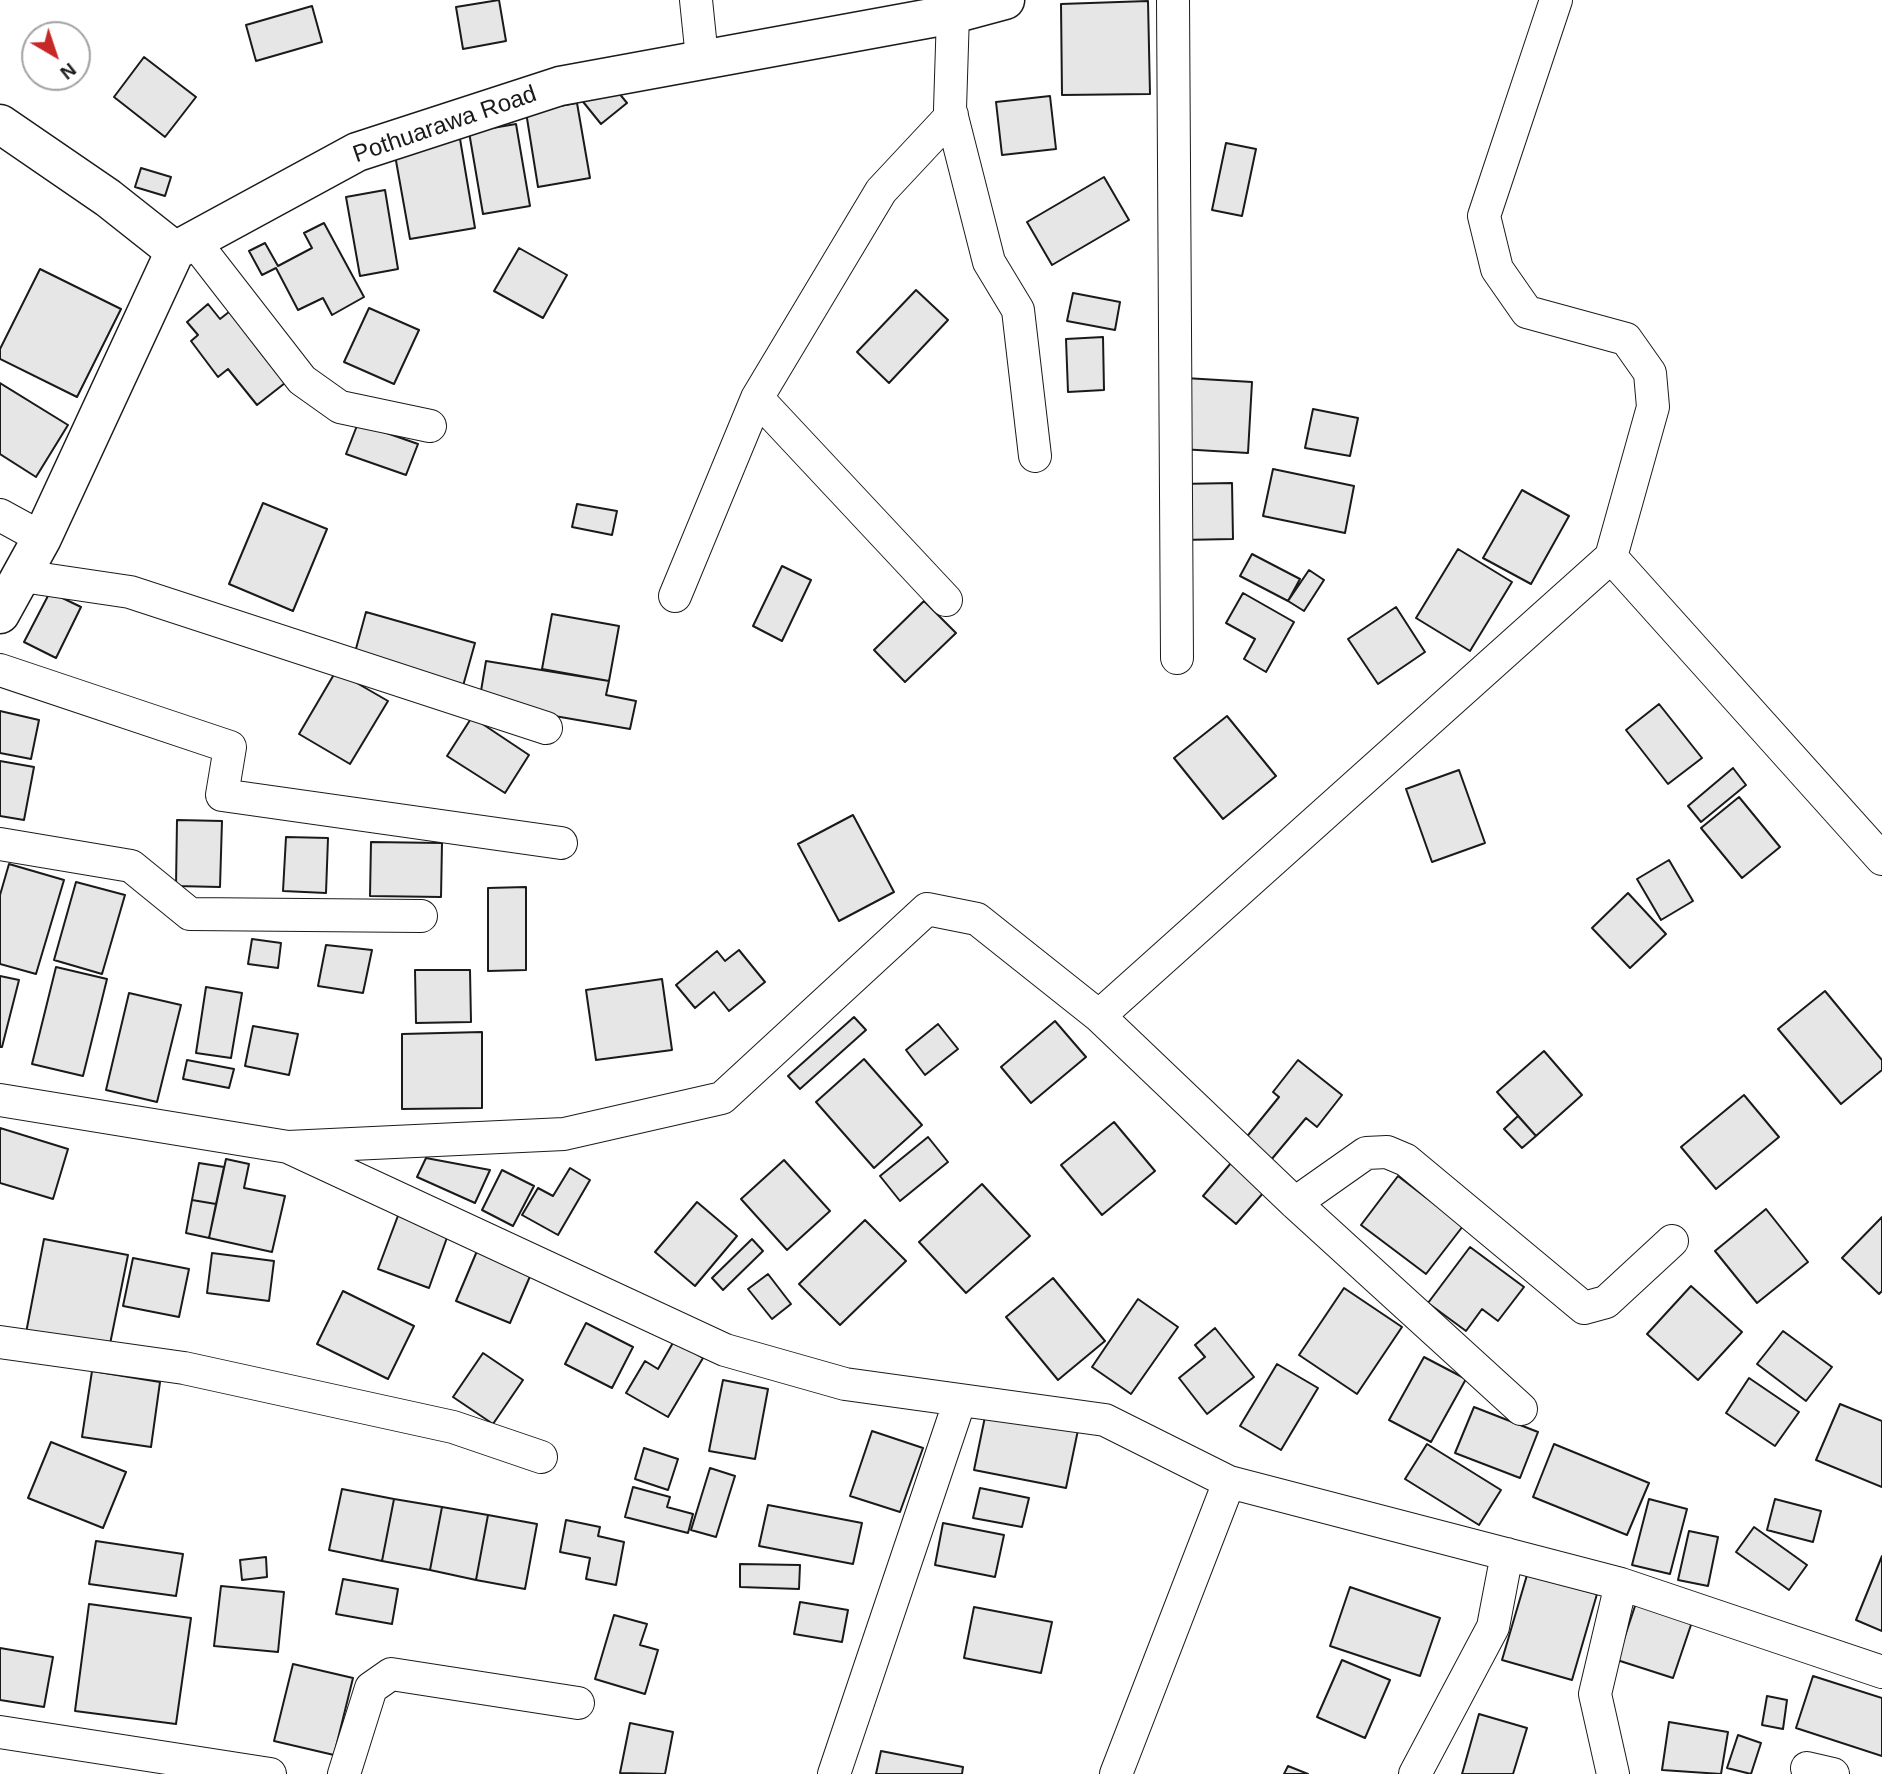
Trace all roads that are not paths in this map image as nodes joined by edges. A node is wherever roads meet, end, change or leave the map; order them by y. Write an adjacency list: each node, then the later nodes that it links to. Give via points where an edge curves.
1 (696, 0): 6 (street)
2 (1005, 0): 5 (main road, Pothuarawa Road)
3 (1172, 0): 20 (street)
4 (1556, 0): 15 (street, via 1484,216 1497,269 1527,312 1626,339 1650,373 1653,407)
5 (953, 14): 6 (main road, Pothuarawa Road); 7 (street)
6 (702, 58): 9 (main road, Pothuarawa Road, via 560,86 358,152)
7 (952, 115): 10 (street, via 881,191); 12 (street, via 989,262 1018,310)
8 (0, 124): 9 (main road)
9 (185, 246): 11 (street, via 302,380 340,407); 14 (main road)
10 (757, 398): 17 (street); 18 (street)
11 (430, 426)
12 (1035, 456)
13 (0, 515): 14 (street)
14 (42, 538): 16 (main road)
15 (1611, 557): 25 (street); 27 (street)
16 (22, 576): 19 (main road); 22 (street, via 130,592)
17 (675, 596)
18 (946, 600)
19 (0, 614)
20 (1177, 658)
21 (0, 670): 23 (street, via 230,747 222,795)
22 (546, 728)
23 (561, 843)
24 (0, 844): 26 (street, via 131,866 190,914)
25 (1882, 859)
26 (421, 916)
27 (1100, 1016): 29 (street, via 977,919 927,909 722,1098 564,1134); 30 (street)
28 (0, 1100): 29 (street)
29 (288, 1147): 33 (street, via 725,1350 845,1384)
30 (1296, 1203): 31 (street, via 1366,1153 1387,1152 1406,1160 1584,1308 1606,1302); 34 (street)
31 (1672, 1241)
32 (0, 1342): 35 (street, via 184,1368 453,1427)
33 (960, 1400): 36 (street, via 1105,1420); 44 (street)
34 (1521, 1409)
35 (541, 1457)
36 (1229, 1482): 37 (street); 45 (street)
37 (1507, 1554): 38 (street); 46 (street, via 1493,1628)
38 (1621, 1584): 39 (street); 47 (street, via 1595,1694)
39 (1882, 1672)
40 (578, 1703): 43 (street, via 391,1674 371,1688)
41 (0, 1732): 42 (street)
42 (270, 1774)
43 (344, 1774)
44 (834, 1774)
45 (1116, 1774)
46 (1415, 1774)
47 (1613, 1774)

